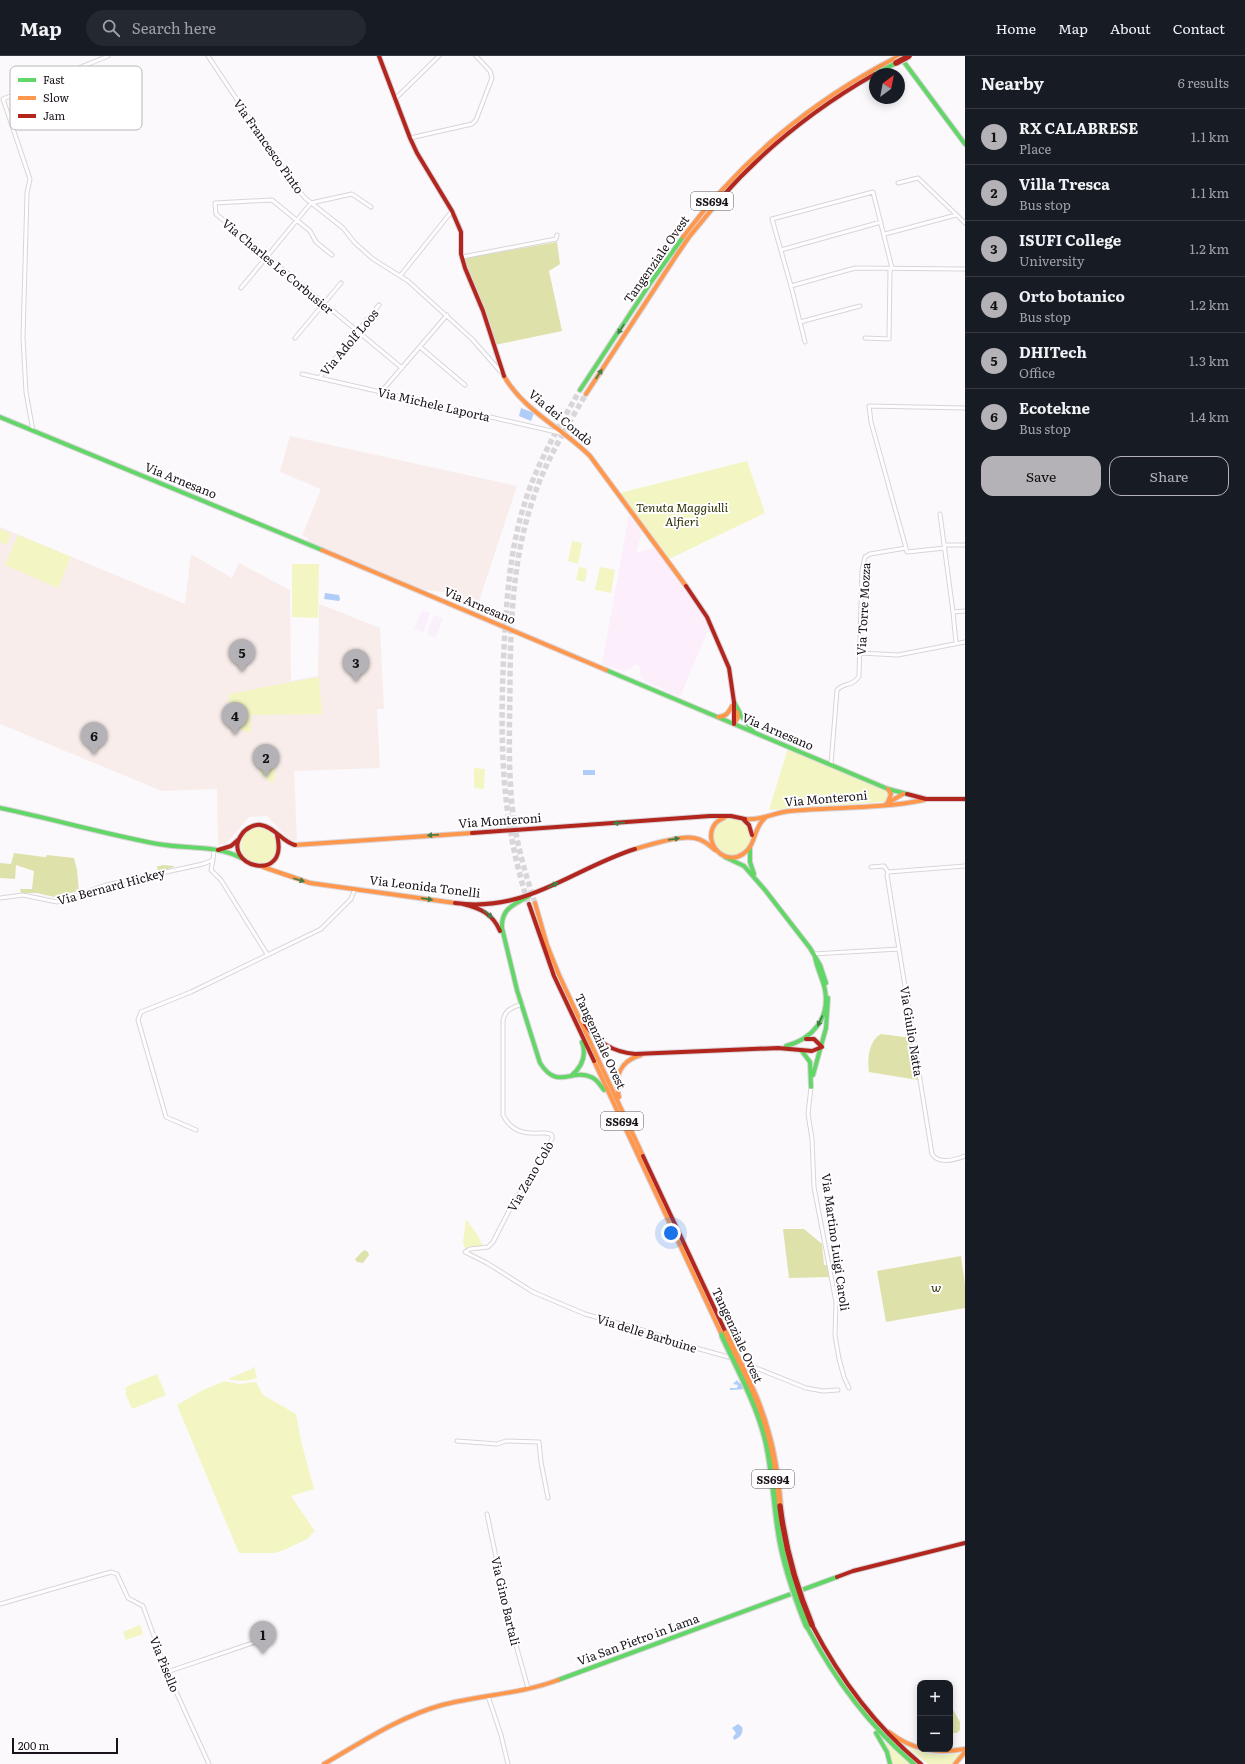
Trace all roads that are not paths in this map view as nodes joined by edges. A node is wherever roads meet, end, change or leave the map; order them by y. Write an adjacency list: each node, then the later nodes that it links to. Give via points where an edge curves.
1 (108, 56): 8 (street)
2 (208, 56): 20 (street, Via Francesco Pinto, via 290,178)
3 (379, 56): 14 (main road, Via dei Condò)
4 (439, 56): 14 (street)
5 (476, 56): 17 (street, via 490,71 492,78 476,120 472,124)
6 (909, 56): 7 (main road, Tangenziale Ovest / SS694, bridge)
7 (897, 58): 9 (main road, Tangenziale Ovest / SS694, one-way to 9); 10 (main road, Tangenziale Ovest / SS694); 18 (main road)
8 (84, 66)
9 (880, 68)
10 (883, 68)
11 (869, 74): 12 (main road, Tangenziale Ovest / SS694, one-way to 12, via 821,102 773,140 736,175 679,243 583,392 690,236 728,190 798,125)
12 (869, 78)
13 (10, 96): 15 (street, via 3,99)
14 (395, 99): 17 (main road, Via dei Condò)
15 (10, 120)
16 (13, 130): 57 (street, via 30,179 27,193 22,338 26,392)
17 (410, 138): 22 (main road, Via dei Condò)
18 (965, 144)
19 (898, 183): 23 (street, via 918,178)
20 (311, 203): 21 (street, via 352,194); 24 (street); 35 (street, Via Francesco Pinto, via 343,228 373,259)
21 (372, 207)
22 (452, 211): 32 (main road, Via dei Condò, via 461,232); 35 (street)
23 (956, 215): 26 (street); 27 (street)
24 (296, 220): 30 (street, Via Charles Le Corbusier); 31 (street); 31 (street, Via Charles Le Corbusier, via 272,200 215,203 216,214)
25 (881, 222): 27 (street); 29 (street); 29 (street, via 873,192 772,219)
26 (965, 223)
27 (885, 234): 33 (street)
28 (557, 235): 32 (street, via 556,240)
29 (781, 250): 37 (street)
30 (332, 255)
31 (266, 256): 38 (street); 39 (street, Via Charles Le Corbusier)
32 (462, 257): 50 (main road, Via dei Condò, via 483,311)
33 (892, 268): 34 (street); 37 (street, via 855,268); 46 (street, via 889,339)
34 (965, 268)
35 (400, 276): 42 (street, Via Francesco Pinto)
36 (341, 283): 39 (street)
37 (792, 286): 43 (street)
38 (241, 288)
39 (324, 303): 44 (street, Via Charles Le Corbusier); 45 (street)
40 (379, 305): 44 (street, Via Adolf Loos)
41 (860, 306): 43 (street)
42 (447, 315): 48 (street); 50 (street, Via Francesco Pinto, via 472,338)
43 (800, 322): 47 (street)
44 (357, 331): 49 (street, Via Charles Le Corbusier); 52 (street, Via Adolf Loos)
45 (295, 338)
46 (865, 338)
47 (805, 342)
48 (420, 347): 49 (street); 53 (street)
49 (402, 368): 54 (street)
50 (501, 371): 58 (main road, Via dei Condò, via 512,390)
51 (302, 374): 52 (street, Via Michele Laporta)
52 (319, 378): 54 (street, Via Michele Laporta)
53 (466, 385)
54 (381, 392): 58 (street, Via Michele Laporta)
55 (965, 408): 62 (street, via 869,406 871,422)
56 (0, 417): 57 (main road, Via Arnesano)
57 (34, 431): 69 (main road, Via Arnesano, via 376,572)
58 (567, 434): 68 (main road, Via dei Condò, via 601,470 707,617 729,668)
59 (940, 514): 61 (street)
60 (965, 544): 61 (street)
61 (945, 547): 62 (street, via 907,552); 64 (street)
62 (906, 548): 67 (street, Via Torre Mozza, via 864,557)
63 (965, 611): 64 (street)
64 (953, 612): 66 (street)
65 (965, 642): 66 (street)
66 (956, 644): 67 (street, via 898,655)
67 (860, 653): 72 (street, Via Torre Mozza, via 858,679 837,690)
68 (734, 702): 69 (main road, via 729,712 723,717); 70 (main road, Via dei Condò); 71 (main road, Via dei Condò, via 745,722)
69 (716, 717): 70 (main road, Via Arnesano)
70 (734, 724): 71 (main road, Via Arnesano)
71 (756, 733): 72 (main road, Via Arnesano)
72 (831, 764): 73 (main road, Via Arnesano)
73 (888, 789): 74 (main road, Via Monteroni); 77 (main road, via 891,798)
74 (903, 794): 75 (main road, Via Monteroni); 77 (main road, Via Monteroni); 78 (main road, via 903,800)
75 (926, 799): 76 (main road, Via Monteroni); 78 (main road, Via Monteroni)
76 (965, 799)
77 (885, 804): 78 (main road, Via Monteroni); 80 (main road, Via Monteroni, via 788,811)
78 (898, 805)
79 (0, 808): 87 (main road, via 114,836 186,848)
80 (770, 815): 82 (main road, Via Monteroni, via 753,820); 85 (main road, Via Monteroni, via 757,825)
81 (728, 816): 82 (main road, Via Monteroni); 83 (main road, Via Monteroni, one-way to 83, via 298,846); 88 (main road, via 715,823 711,832 711,842)
82 (742, 819): 85 (main road, via 749,826)
83 (276, 834): 84 (main road, Via Monteroni, via 261,825 249,828); 92 (main road, via 279,852 273,862)
84 (242, 835): 87 (main road, via 231,846); 91 (main road, via 239,848)
85 (752, 838): 86 (main road, Via Monteroni)
86 (751, 845): 89 (main road, via 740,856); 96 (main road, Via Martino Luigi Caroli, via 750,862)
87 (215, 850): 90 (street); 91 (main road, via 235,854)
88 (716, 850): 89 (main road); 98 (main road, Via Leonida Tonelli, one-way to 88, via 628,851 666,840 692,837 704,841)
89 (725, 857): 96 (main road, Via Martino Luigi Caroli, via 744,866)
90 (213, 860): 99 (street, Via Bernard Hickey, via 106,885 57,902 24,895); 103 (street, via 211,870 221,880)
91 (244, 860): 92 (main road)
92 (262, 866): 97 (main road, Via Leonida Tonelli, one-way to 97, via 310,883)
93 (965, 866): 95 (street)
94 (871, 867): 95 (street, via 884,866)
95 (888, 872): 102 (street, Via Giulio Natta)
96 (758, 882): 104 (main road, Via Martino Luigi Caroli)
97 (355, 889): 100 (main road, Via Leonida Tonelli, one-way to 100); 103 (street, via 351,899 326,926)
98 (529, 896): 100 (main road, Via Leonida Tonelli, via 492,904); 101 (main road, via 507,910 502,923)
99 (0, 898)
100 (463, 904): 101 (main road, one-way to 101, via 488,913 495,920)
101 (503, 937): 106 (main road)
102 (899, 949): 104 (street); 117 (street, Via Giulio Natta, via 932,1154 947,1161)
103 (267, 954): 115 (street, via 191,992 143,1010 139,1016 166,1117)
104 (814, 955): 108 (main road, one-way to 108, via 825,991 825,1006 818,1027); 109 (main road, Via Martino Luigi Caroli, via 822,972 828,997 828,1024)
105 (559, 975): 107 (main road, Tangenziale Ovest / SS694, via 532,904 545,954); 112 (main road, via 588,1030 596,1039 618,1051); 116 (main road, Tangenziale Ovest / SS694)
106 (522, 1004): 113 (main road, via 541,1064 547,1073 558,1078); 118 (street, Via Zeno Colò, via 509,1009 503,1021 503,1115 515,1130 550,1134 552,1139 493,1242 488,1247)
107 (567, 1004): 113 (main road, via 566,1008 584,1050 582,1065); 116 (main road, Tangenziale Ovest / SS694)
108 (806, 1039): 109 (main road, via 814,1039); 110 (main road)
109 (822, 1047): 111 (main road, via 811,1052); 114 (main road, Via Martino Luigi Caroli)
110 (780, 1048): 111 (main road); 112 (main road)
111 (797, 1049): 114 (main road, via 804,1052 810,1062)
112 (652, 1054): 116 (main road, via 637,1056 625,1062 616,1079 618,1095 635,1134)
113 (571, 1076): 116 (main road, via 589,1076 600,1083 625,1134)
114 (810, 1087): 119 (street, Via Martino Luigi Caroli, via 808,1114 814,1187 836,1302 835,1335 839,1359)
115 (196, 1130)
116 (632, 1139): 126 (main road, Tangenziale Ovest / SS694, bridge, via 768,1430 776,1466 788,1554)
117 (965, 1156)
118 (465, 1252): 120 (street, Via delle Barbuine, via 488,1263 533,1292 585,1314 746,1363 806,1388)
119 (849, 1388)
120 (838, 1390)
121 (457, 1441): 122 (street, via 497,1444 506,1441 538,1442)
122 (548, 1498)
123 (487, 1514): 129 (street, Via Gino Bartali, via 510,1624)
124 (965, 1543): 129 (main road, Via San Pietro in Lama, via 853,1571 573,1675)
125 (0, 1604): 128 (street, Via Pisello, via 114,1572 121,1579 128,1598 143,1606)
126 (809, 1626): 131 (main road, Tangenziale Ovest / SS694); 132 (main road, Tangenziale Ovest / SS694, via 830,1669)
127 (266, 1638): 128 (street)
128 (167, 1672): 135 (street, Via Pisello)
129 (528, 1688): 130 (main road, Via San Pietro in Lama)
130 (488, 1696): 136 (main road, Via San Pietro in Lama, via 442,1705 408,1717 366,1738); 137 (street)
131 (854, 1696): 133 (main road, via 891,1734 914,1747 941,1752); 140 (main road, Tangenziale Ovest / SS694, via 880,1728)
132 (855, 1706): 138 (main road, via 885,1746); 139 (main road, Tangenziale Ovest / SS694, via 880,1734)
133 (965, 1749)
134 (965, 1752): 141 (main road)
135 (209, 1764)
136 (324, 1764)
137 (508, 1764)
138 (890, 1764)
139 (914, 1764)
140 (921, 1764)
141 (955, 1764)

